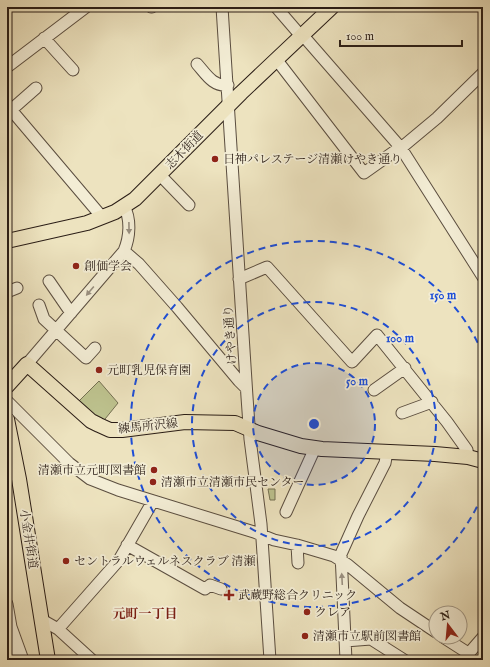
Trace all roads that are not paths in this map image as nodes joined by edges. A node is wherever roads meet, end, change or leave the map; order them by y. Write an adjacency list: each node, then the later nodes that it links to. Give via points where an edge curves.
1 (86, 7): 6 (street)
2 (222, 7): 12 (street, けやき通り)
3 (276, 7): 5 (street)
4 (324, 10): 5 (main road, 志木街道)
5 (301, 36): 7 (main road, 志木街道); 16 (street)
6 (44, 38): 9 (street); 10 (street)
7 (276, 59): 14 (main road, 志木街道); 16 (street, via 364,173)
8 (196, 64): 12 (street, via 216,84)
9 (7, 67)
10 (73, 70)
11 (482, 77): 16 (street)
12 (228, 85): 14 (street, けやき通り)
13 (36, 88): 15 (street)
14 (230, 104): 17 (main road, 志木街道); 24 (street, けやき通り)
15 (9, 107): 20 (street)
16 (401, 148): 23 (street)
17 (160, 174): 18 (street); 19 (main road, 志木街道, via 135,199)
18 (189, 205)
19 (124, 206): 20 (main road, 志木街道); 22 (street, one-way to 22, via 129,236)
20 (102, 217): 21 (main road, 志木街道, via 87,223)
21 (7, 241)
22 (124, 251): 27 (street, one-way to 27); 33 (street, via 139,264)
23 (483, 277)
24 (239, 279): 31 (street, via 267,267 352,362 377,335); 33 (street, けやき通り)
25 (49, 281): 27 (street)
26 (39, 305): 28 (street, via 44,319)
27 (71, 313): 28 (street)
28 (56, 330): 29 (street, via 86,358); 30 (street)
29 (95, 348)
30 (27, 364): 32 (main road); 39 (main road, 練馬所沢線, via 99,426 110,430 185,422 235,423)
31 (405, 368): 34 (street); 36 (street)
32 (7, 386)
33 (246, 388): 39 (street, けやき通り)
34 (374, 390)
35 (7, 401): 44 (street, via 80,472 101,484)
36 (432, 402): 37 (street); 42 (street, via 467,450)
37 (402, 413)
38 (8, 425): 54 (main road, 小金井街道)
39 (254, 431): 40 (main road, 練馬所沢線); 46 (street, けやき通り)
40 (315, 448): 41 (main road, 練馬所沢線); 45 (street)
41 (387, 452): 42 (main road, 練馬所沢線); 49 (street, via 385,463 343,548)
42 (468, 456): 43 (main road, 練馬所沢線)
43 (483, 461)
44 (153, 501): 46 (street); 47 (street)
45 (286, 512)
46 (262, 535): 48 (street); 63 (street, けやき通り)
47 (127, 545): 51 (street, via 205,589 210,585); 56 (street, via 119,560)
48 (297, 545): 49 (street); 50 (street)
49 (341, 560): 55 (street, via 400,608); 58 (street, one-way to 49)
50 (298, 563)
51 (221, 590)
52 (7, 604): 53 (street)
53 (8, 620): 60 (street)
54 (42, 620): 56 (street); 65 (main road, 小金井街道)
55 (428, 627)
56 (58, 629): 66 (street)
57 (483, 636): 62 (street)
58 (344, 641): 67 (street); 68 (street, via 372,639)
59 (453, 645): 62 (street)
60 (18, 648): 61 (street); 64 (street)
61 (7, 656)
62 (466, 657)
63 (266, 659)
64 (23, 660)
65 (48, 660)
66 (92, 660)
67 (346, 660)
68 (404, 660)

